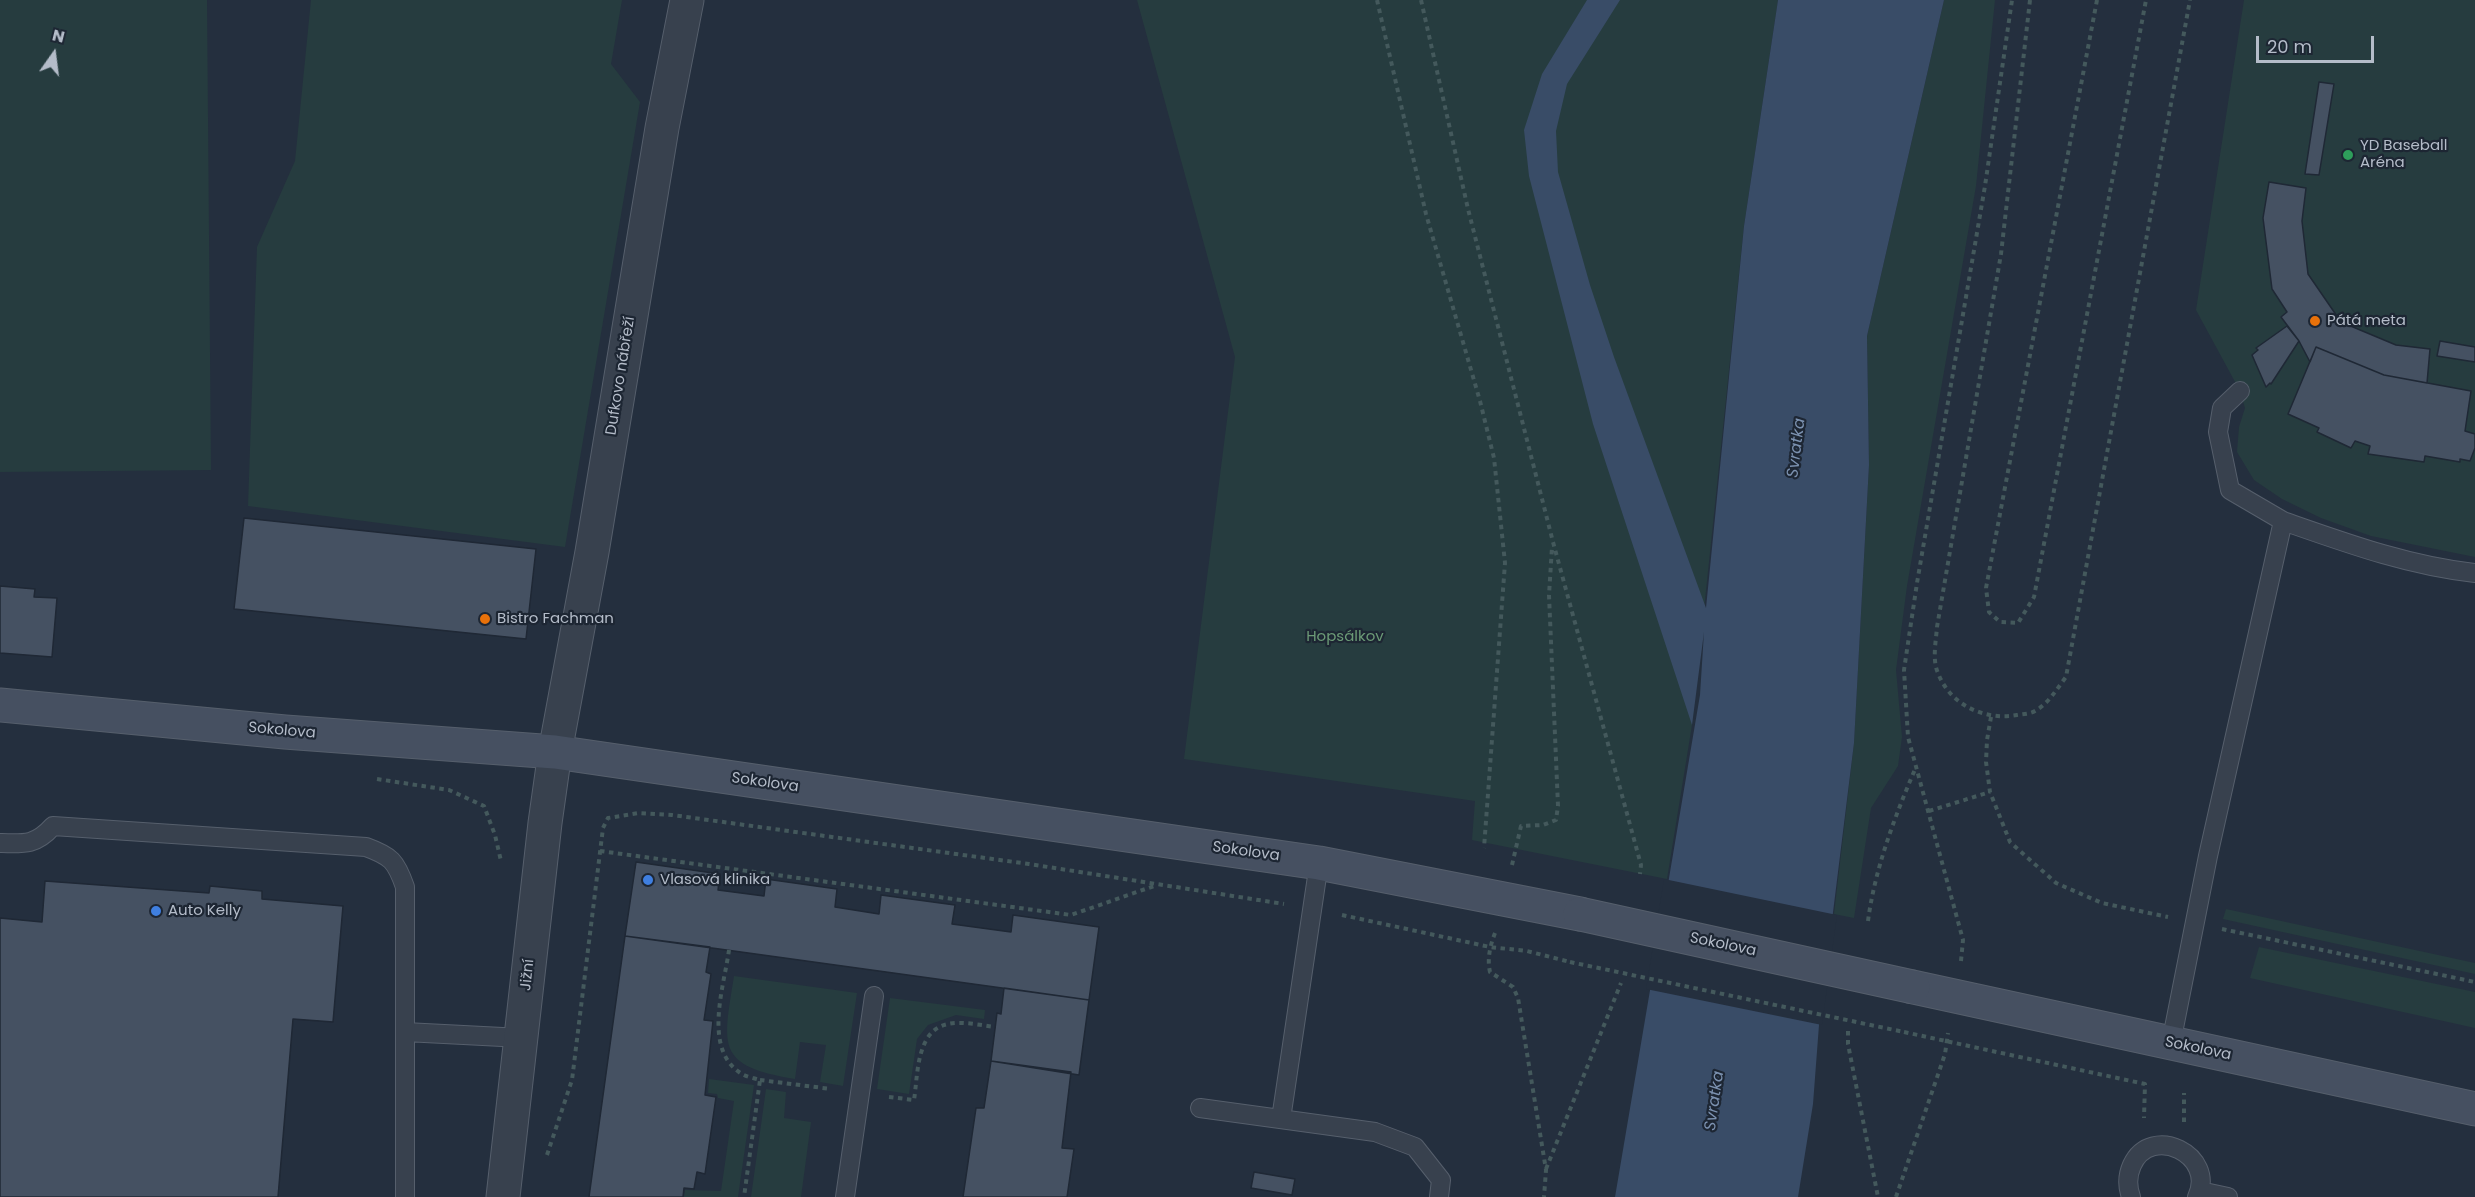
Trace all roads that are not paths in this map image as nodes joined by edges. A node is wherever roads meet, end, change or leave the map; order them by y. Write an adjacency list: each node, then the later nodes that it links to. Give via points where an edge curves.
1 (687, 0): 6 (street, Dufkovo nábřeží)
2 (2240, 391): 3 (lane, via 2222,408 2218,432 2230,490)
3 (2283, 521): 4 (lane, via 2365,549 2447,570); 12 (lane)
4 (2475, 573)
5 (0, 705): 6 (street, Sokolova)
6 (555, 752): 8 (street, Sokolova); 11 (street, Jižní)
7 (0, 843): 10 (lane, via 25,844 42,838 53,826 366,847 384,854 398,866 405,887)
8 (1319, 863): 12 (street, Sokolova, bridge, via 1580,914); 15 (lane)
9 (874, 996): 19 (lane)
10 (405, 1032): 11 (lane); 17 (lane)
11 (522, 1038): 18 (street, Jižní)
12 (2171, 1043): 14 (street, Sokolova)
13 (1200, 1108): 15 (lane)
14 (2475, 1109)
15 (1281, 1119): 20 (lane, via 1375,1132 1415,1147 1442,1180)
16 (2199, 1194): 21 (lane, via 2198,1168 2192,1158 2174,1146 2163,1145 2142,1152 2134,1160 2128,1183); 22 (lane)
17 (405, 1197)
18 (503, 1197)
19 (845, 1197)
20 (1439, 1197)
21 (2131, 1197)
22 (2228, 1197)

